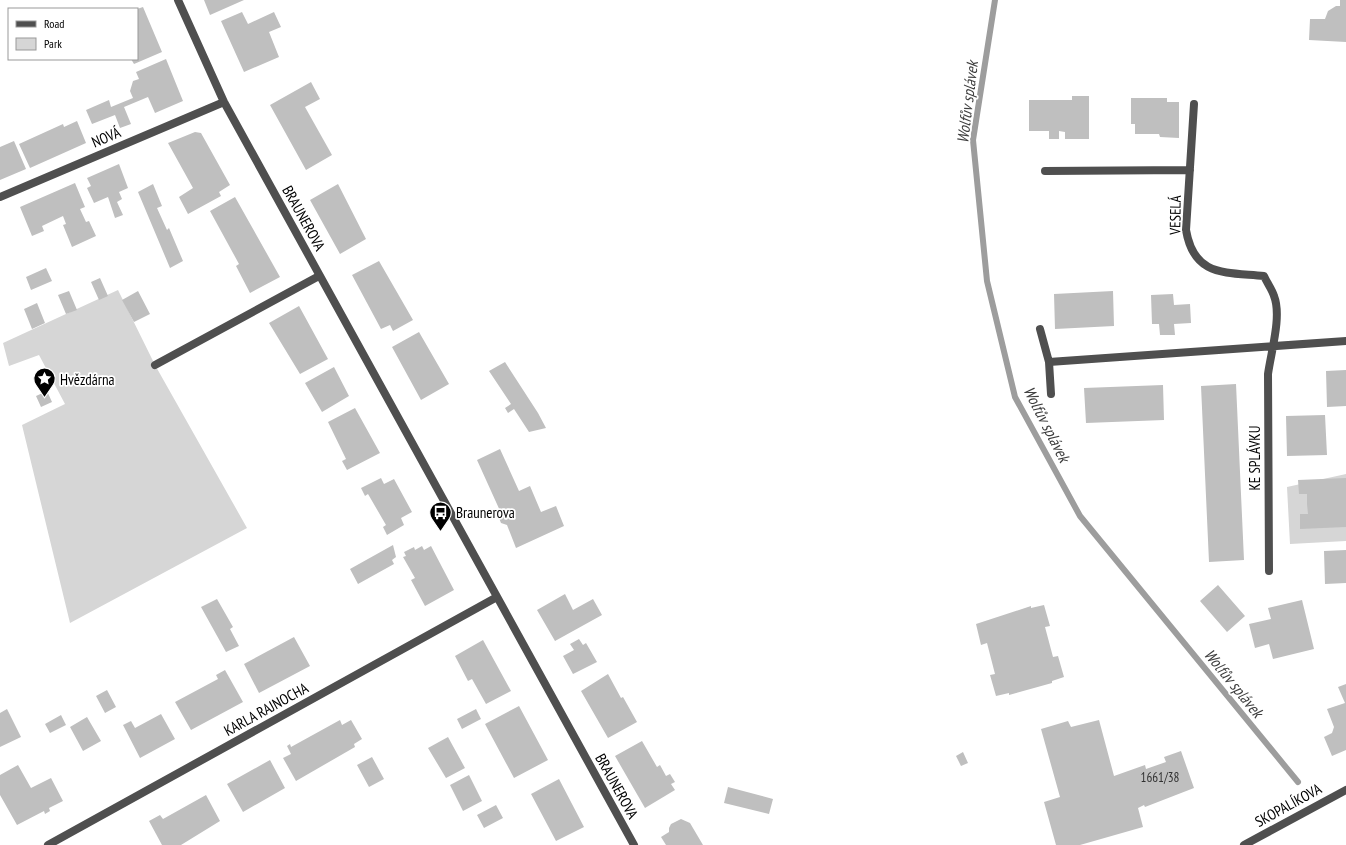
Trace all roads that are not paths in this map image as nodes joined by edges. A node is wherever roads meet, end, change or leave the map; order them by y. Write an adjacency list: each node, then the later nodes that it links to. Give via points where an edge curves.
1 (178, 0): 2 (street, BRAUNEROVA)
2 (224, 102): 6 (street, NOVÁ); 7 (street, BRAUNEROVA)
3 (1194, 104): 4 (street, VESELÁ)
4 (1190, 170): 5 (street); 10 (street, VESELÁ, via 1186,230 1194,255 1203,265 1220,272 1264,276 1275,297 1277,327)
5 (1044, 171)
6 (0, 197)
7 (319, 276): 12 (street); 15 (street, BRAUNEROVA)
8 (1040, 329): 11 (street)
9 (1346, 341): 10 (street)
10 (1272, 345): 11 (street); 14 (street, KE SPLÁVKU, via 1268,374)
11 (1049, 362): 13 (street)
12 (155, 364)
13 (1051, 394)
14 (1269, 571)
15 (497, 597): 17 (street, KARLA RAJNOCHA); 18 (street, BRAUNEROVA)
16 (1346, 790): 19 (street, SKOPALÍKOVA)
17 (48, 845)
18 (634, 845)
19 (1244, 845)

